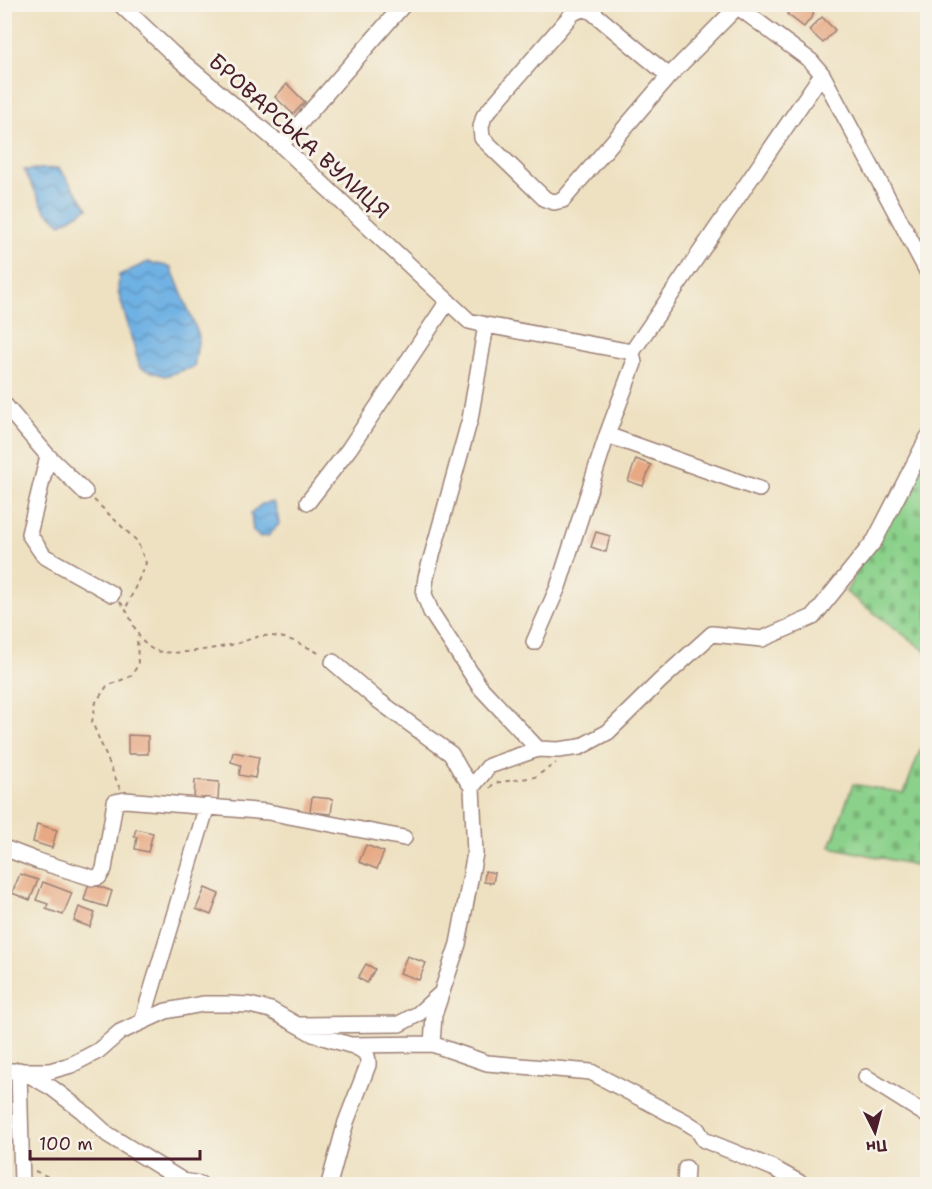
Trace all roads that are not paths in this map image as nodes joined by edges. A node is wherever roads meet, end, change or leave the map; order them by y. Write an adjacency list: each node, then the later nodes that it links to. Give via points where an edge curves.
1 (120, 4): 6 (street, БРОВАРСЬКА ВУЛИЦЯ, via 172,54)
2 (404, 4): 6 (street)
3 (736, 6): 4 (street, via 811,61); 5 (street)
4 (822, 74): 7 (street); 10 (street)
5 (669, 76): 5 (street, via 563,200 545,198 482,138 480,127 484,117 573,13 582,9 591,11)
6 (281, 145): 8 (street, БРОВАРСЬКА ВУЛИЦЯ)
7 (927, 273)
8 (448, 301): 9 (street, БРОВАРСЬКА ВУЛИЦЯ, via 470,321); 17 (street, via 349,449)
9 (486, 325): 10 (street, БРОВАРСЬКА ВУЛИЦЯ); 21 (street, via 470,419 424,594 431,612 480,687)
10 (632, 352): 12 (street, via 634,363)
11 (4, 404): 14 (street)
12 (607, 435): 15 (street); 19 (street, via 558,587)
13 (927, 437): 21 (street, via 875,540 813,617 762,639 712,634 608,732 580,747)
14 (48, 456): 16 (street); 18 (street, via 29,534 44,556)
15 (759, 489)
16 (85, 492)
17 (308, 502)
18 (112, 594)
19 (534, 642)
20 (333, 662): 22 (street, via 451,754)
21 (538, 749): 22 (street, via 489,766)
22 (473, 795): 26 (street, via 475,853 458,944)
23 (207, 807): 24 (street, via 268,812); 25 (street, via 115,802 104,869 99,877 82,875); 27 (street)
24 (404, 838)
25 (4, 848)
26 (441, 993): 28 (street, via 418,1014 399,1024); 29 (street, via 434,1015)
27 (142, 1022): 28 (street, via 166,1011 228,1004 271,1010); 32 (street, via 71,1065 50,1071)
28 (297, 1025): 30 (street)
29 (432, 1044): 30 (street); 40 (street, via 487,1062 591,1072 686,1122 704,1140 773,1168)
30 (350, 1045): 38 (street, via 366,1052 368,1065 346,1122)
31 (4, 1064): 32 (street)
32 (12, 1070): 36 (street); 37 (street, via 52,1088 107,1134 183,1181)
33 (866, 1077): 34 (street)
34 (927, 1116)
35 (686, 1168): 39 (street)
36 (22, 1185)
37 (200, 1185)
38 (329, 1185)
39 (685, 1185)
40 (802, 1185)

